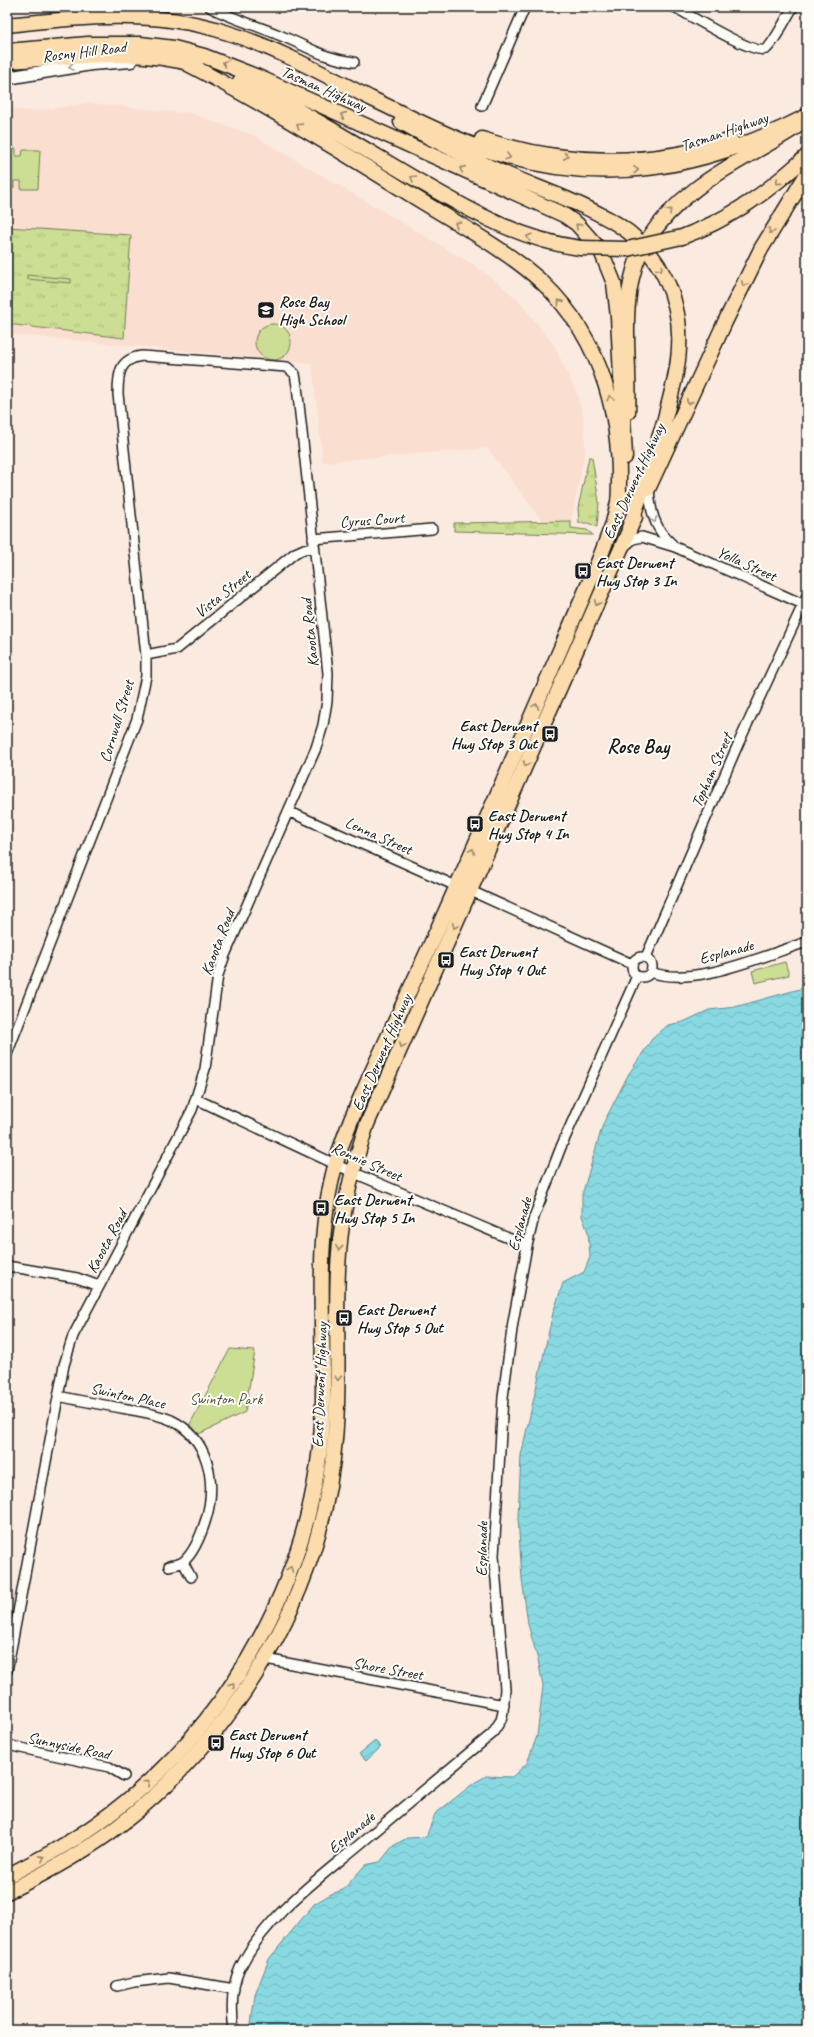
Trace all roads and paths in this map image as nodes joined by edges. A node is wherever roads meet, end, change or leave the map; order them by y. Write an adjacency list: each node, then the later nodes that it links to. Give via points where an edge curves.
1 (210, 7): 9 (street, via 230,17 279,34 322,56)
2 (525, 7): 13 (street)
3 (674, 7): 4 (street, via 747,46 762,50 768,47)
4 (793, 7)
5 (7, 24): 12 (main road, Tasman Highway, via 125,16 174,20 256,43)
6 (7, 51): 20 (main road, Tasman Highway, one-way to 6, via 616,295 610,270 601,252 577,224 564,215 232,66 204,56 174,48 140,44 88,44)
7 (166, 58): 8 (main road, Tasman Highway, via 112,54); 10 (main road, Tasman Highway); 11 (main road, Rosny Hill Road, one-way to 11, via 91,64)
8 (7, 61)
9 (354, 62)
10 (186, 63): 17 (main road, Tasman Highway, one-way to 10, bridge, via 765,193 707,228 682,237 627,249 580,248 543,242 490,221 257,89 228,76); 22 (main road, one-way to 10, via 617,440 606,386 594,353 583,333 553,293 527,270 484,240 272,109)
11 (7, 78)
12 (332, 79): 14 (main road, Tasman Highway, one-way to 14, via 342,79 467,134 522,150 567,157 653,158 694,151 740,137); 15 (main road, Tasman Highway, one-way to 15, via 484,150 545,166 581,170 642,170 693,162 748,143); 23 (main road, one-way to 23, via 341,89 446,147 618,225 631,234 661,269 673,294 678,313 678,364 655,452)
13 (482, 106)
14 (807, 106)
15 (807, 116)
16 (807, 120): 20 (main road, East Derwent Highway, one-way to 16, via 629,401 626,331 628,299 633,273 643,248 666,214 693,190)
17 (807, 156)
18 (807, 174): 21 (main road, East Derwent Highway, one-way to 21, via 761,249)
19 (129, 358): 25 (street, Kaoota Road, via 150,356 283,366 293,371 298,392); 29 (street, Cornwall Street, via 122,366 118,378 118,394)
20 (625, 457): 22 (main road, East Derwent Highway)
21 (649, 487): 23 (main road, East Derwent Highway); 26 (street, Yolla Street, one-way to 26, via 650,509 656,525)
22 (618, 506): 31 (main road, East Derwent Highway, one-way to 22, via 599,560)
23 (629, 528): 27 (main road, East Derwent Highway)
24 (432, 529): 25 (street, Cyrus Court)
25 (314, 543): 29 (street, Vista Street, via 295,553 177,649); 30 (street, Kaoota Road, via 328,674 327,701 316,748)
26 (675, 546): 27 (street, Yolla Street, via 638,537 629,542); 28 (street, Yolla Street)
27 (618, 554): 32 (main road, East Derwent Highway, one-way to 32)
28 (806, 602): 34 (street, Topham Street, via 739,742)
29 (146, 655): 38 (street, Cornwall Street, via 146,676 136,719)
30 (290, 812): 31 (street, Lenna Street); 39 (street, Kaoota Road, via 218,975 205,1070)
31 (456, 886): 40 (main road, East Derwent Highway, via 352,1118)
32 (471, 891): 35 (street); 41 (main road, East Derwent Highway, one-way to 41, via 367,1124)
33 (807, 942): 36 (street, Esplanade, via 719,970 679,977 661,976)
34 (646, 957): 35 (street, via 639,956); 36 (street, via 651,962)
35 (632, 964): 37 (street, via 632,971)
36 (651, 972): 37 (street, via 643,977)
37 (637, 976): 42 (street, Esplanade, via 561,1147 534,1218)
38 (7, 1054)
39 (196, 1099): 40 (street, Ronnie Street); 44 (street, Kaoota Road)
40 (335, 1163): 41 (street, Ronnie Street); 54 (main road, East Derwent Highway, one-way to 40, via 100,1822 168,1763 225,1696 268,1624 301,1540 317,1468 323,1400 321,1279 326,1206)
41 (352, 1172): 42 (street, Ronnie Street); 49 (main road, East Derwent Highway, one-way to 49, via 345,1204 339,1256 338,1397 330,1483 310,1562)
42 (527, 1246): 51 (street, Esplanade, via 503,1397 495,1536 495,1574 505,1676)
43 (7, 1266): 44 (street, via 78,1278)
44 (99, 1286): 45 (street, Kaoota Road, via 73,1336)
45 (58, 1396): 46 (street, Swinton Place, via 159,1415 180,1425 197,1442 208,1462 212,1482 211,1498 203,1528); 50 (street, Kaoota Road)
46 (183, 1562): 47 (street); 48 (street)
47 (169, 1566)
48 (191, 1577)
49 (266, 1659): 51 (street, Shore Street); 55 (main road, East Derwent Highway, via 245,1693 203,1747 148,1802 87,1848 54,1869)
50 (7, 1671)
51 (504, 1704): 57 (street, Esplanade, via 501,1720 492,1734 332,1868 273,1922 246,1957)
52 (7, 1746): 53 (street, Sunnyside Road, via 109,1767)
53 (124, 1776)
54 (7, 1876)
55 (7, 1892)
56 (117, 1986): 57 (street, via 169,1978)
57 (234, 1989): 58 (street, Esplanade)
58 (234, 2030)

